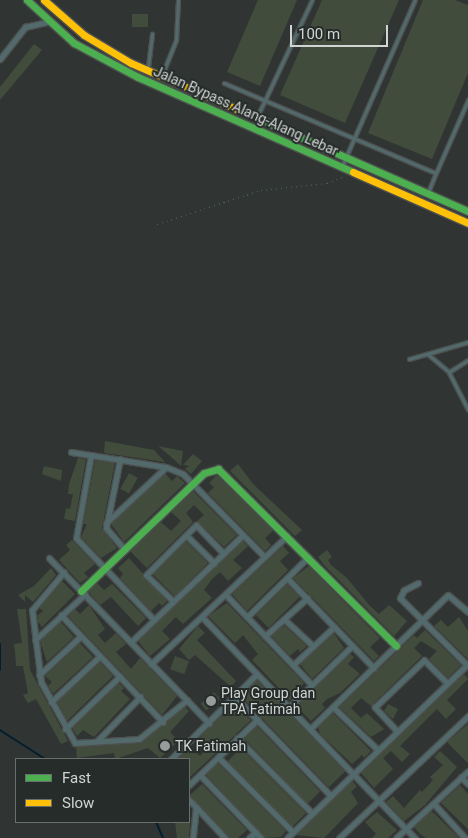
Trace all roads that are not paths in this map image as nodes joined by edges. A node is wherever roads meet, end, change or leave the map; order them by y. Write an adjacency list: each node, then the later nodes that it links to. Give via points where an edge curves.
1 (27, 0): 6 (main road, Jalan Bypass Alang-Alang Lebar)
2 (44, 0): 9 (main road, Jalan Bypass Alang-Alang Lebar, via 84,35)
3 (178, 0): 10 (lane, via 176,40)
4 (312, 0): 12 (lane)
5 (415, 0): 15 (lane)
6 (47, 22): 8 (street, via 25,27); 17 (main road, Jalan Bypass Alang-Alang Lebar, via 74,43 138,77)
7 (152, 34): 9 (lane)
8 (0, 60)
9 (148, 71): 10 (main road, Jalan Bypass Alang-Alang Lebar)
10 (161, 77): 14 (main road, Jalan Bypass Alang-Alang Lebar)
11 (224, 83): 12 (lane)
12 (266, 100): 14 (lane); 15 (lane)
13 (468, 100): 18 (lane)
14 (257, 118): 16 (main road, Jalan Bypass Alang-Alang Lebar)
15 (353, 138): 16 (lane); 18 (lane)
16 (345, 157): 17 (lane); 19 (main road, Jalan Bypass Alang-Alang Lebar)
17 (342, 167): 21 (main road, Jalan Bypass Alang-Alang Lebar)
18 (436, 173): 19 (lane)
19 (428, 193): 20 (main road, Jalan Bypass Alang-Alang Lebar)
20 (468, 211)
21 (468, 223)
22 (468, 342): 23 (lane)
23 (430, 355): 24 (lane); 26 (lane)
24 (409, 359)
25 (468, 360): 26 (lane)
26 (449, 372): 27 (lane)
27 (468, 407)
28 (71, 452): 29 (street)
29 (91, 455): 30 (street); 43 (street, via 76,536)
30 (120, 460): 31 (street); 33 (street)
31 (166, 467): 32 (street); 33 (street)
32 (195, 482): 35 (street); 36 (main road, via 212,469 223,472); 37 (main road)
33 (106, 523): 37 (street, via 106,528)
34 (186, 534): 38 (street, via 196,525); 42 (street); 50 (street, via 146,575)
35 (243, 535): 38 (street); 39 (street)
36 (287, 536): 39 (street); 41 (main road)
37 (124, 550): 43 (main road)
38 (224, 553): 42 (street)
39 (264, 556): 48 (street)
40 (49, 558): 44 (street)
41 (308, 558): 45 (street); 65 (main road)
42 (214, 563): 50 (street)
43 (105, 568): 47 (main road); 56 (street)
44 (64, 572): 47 (street); 61 (street, via 33,604)
45 (287, 578): 49 (street); 53 (street)
46 (418, 583): 57 (street, via 404,590 400,597)
47 (83, 593): 52 (street); 62 (street)
48 (226, 595): 53 (street); 54 (street)
49 (307, 598): 55 (street); 58 (street)
50 (173, 601): 56 (street)
51 (468, 612): 57 (street, via 448,595)
52 (61, 615): 59 (street); 61 (street)
53 (247, 617): 60 (street)
54 (203, 618): 67 (street); 71 (street)
55 (284, 619): 60 (street); 63 (street)
56 (154, 620): 62 (street)
57 (422, 620): 65 (street); 69 (street)
58 (334, 627): 63 (street); 64 (street)
59 (81, 636): 66 (street); 72 (street)
60 (265, 636): 68 (street)
61 (35, 640): 72 (street)
62 (131, 642): 67 (street)
63 (313, 646): 68 (street)
64 (352, 646): 70 (street); 75 (street)
65 (396, 646): 70 (street)
66 (100, 656): 73 (street); 79 (street)
67 (152, 664): 78 (street)
68 (293, 665): 75 (street)
69 (467, 665): 74 (street)
70 (374, 668): 81 (street)
71 (257, 674): 76 (street); 80 (street)
72 (39, 675): 79 (street)
73 (120, 676): 77 (street); 86 (street)
74 (447, 683): 88 (street); 88 (street, via 424,660 374,707)
75 (312, 685): 80 (street)
76 (234, 696): 83 (street); 85 (street)
77 (140, 697): 84 (street); 90 (street)
78 (187, 700): 84 (street); 85 (street)
79 (51, 702): 86 (street)
80 (289, 707): 87 (street)
81 (333, 707): 87 (street); 91 (street)
82 (468, 716): 101 (street)
83 (258, 719): 89 (street); 100 (street)
84 (163, 722): 90 (street, via 139,739)
85 (209, 722): 93 (street)
86 (65, 729): 90 (street, via 75,743)
87 (310, 729): 95 (street)
88 (397, 732): 91 (street)
89 (237, 738): 92 (street); 105 (street)
90 (97, 742)
91 (378, 750): 95 (street)
92 (218, 757): 96 (street); 108 (street)
93 (172, 758)
94 (468, 771): 97 (street)
95 (354, 774): 100 (street); 101 (street)
96 (200, 775): 98 (street); 107 (street)
97 (461, 777): 99 (street); 103 (street)
98 (190, 784)
99 (468, 784)
100 (331, 796): 105 (street)
101 (378, 799): 106 (street); 114 (street)
102 (190, 801): 104 (street)
103 (434, 804): 106 (street); 117 (street)
104 (196, 807): 109 (street); 110 (street)
105 (312, 813): 108 (street)
106 (406, 828): 115 (street); 116 (street)
107 (256, 832): 111 (street); 112 (street)
108 (293, 832): 113 (street)
109 (193, 838)
110 (225, 838)
111 (250, 838)
112 (261, 838)
113 (287, 838)
114 (340, 838)
115 (396, 838)
116 (416, 838)
117 (465, 838)

